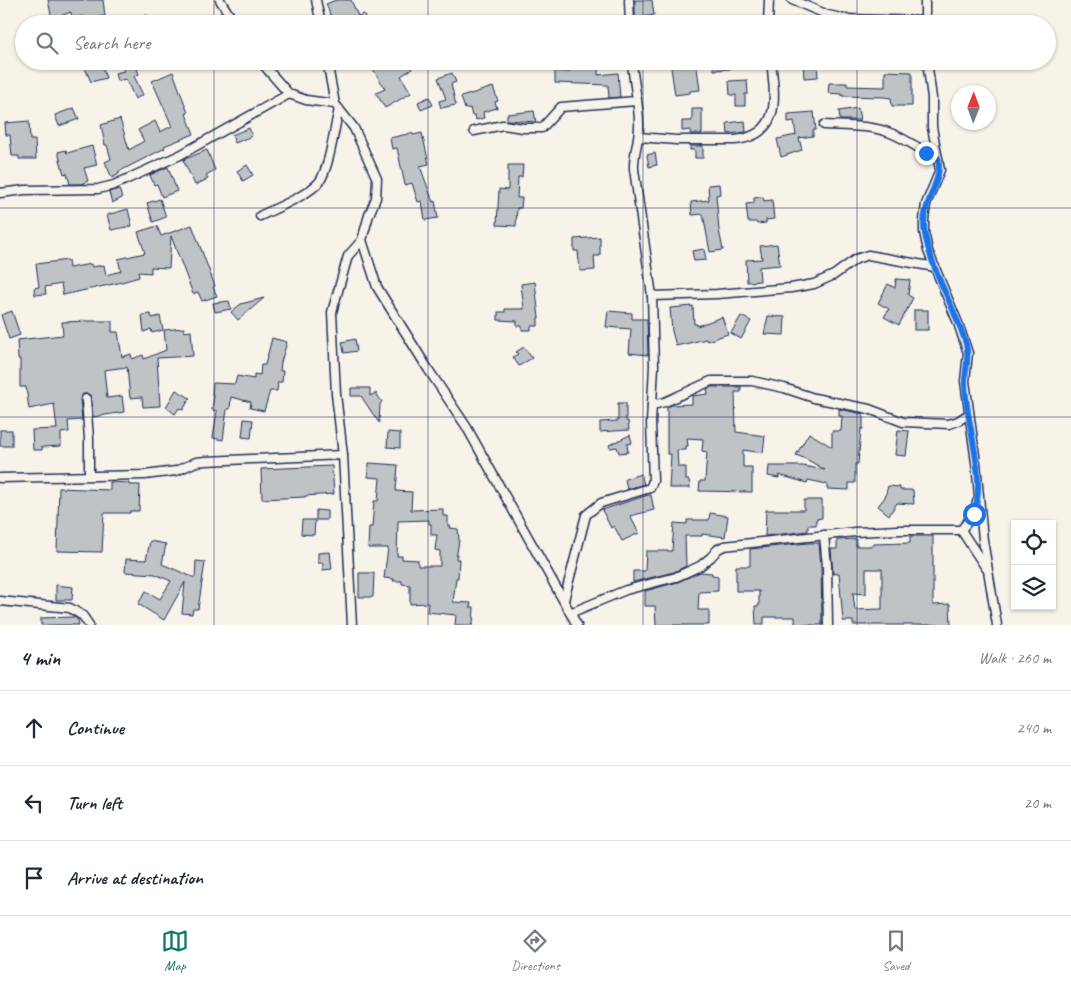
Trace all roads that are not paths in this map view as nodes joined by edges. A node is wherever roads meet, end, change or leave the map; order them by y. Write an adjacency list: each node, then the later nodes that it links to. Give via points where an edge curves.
1 (220, 0): 7 (street)
2 (316, 0): 8 (street)
3 (629, 0): 9 (street)
4 (769, 0): 10 (street)
5 (792, 0): 11 (street)
6 (925, 0): 12 (street)
7 (229, 15)
8 (318, 15)
9 (630, 15)
10 (768, 15)
11 (828, 15)
12 (925, 15)
13 (268, 70): 18 (street)
14 (329, 70): 20 (street)
15 (633, 70): 19 (street)
16 (772, 70): 23 (street, via 774,112 757,135 735,140)
17 (928, 70): 24 (street, via 932,127)
18 (289, 94): 20 (street); 25 (street, via 180,155 114,185)
19 (636, 101): 22 (street, via 562,107 542,128 503,125); 23 (street)
20 (337, 107): 26 (street, via 327,165 319,181 307,192); 27 (street, via 354,128 377,179 376,198)
21 (824, 125): 24 (street, via 882,130)
22 (474, 131)
23 (639, 137): 29 (street, via 634,169)
24 (938, 158): 28 (street, via 939,175 926,204 924,220 928,251)
25 (0, 193)
26 (260, 216)
27 (362, 240): 33 (street, via 348,256 332,312); 40 (street, via 377,287 466,426)
28 (935, 267): 29 (street, via 868,255 814,284 717,294); 32 (street, via 967,347 965,381)
29 (652, 296): 31 (street)
30 (86, 399): 34 (street)
31 (652, 405): 32 (street, via 711,381 752,381 869,409 903,422 950,424); 40 (street, via 652,484 645,490 601,503 586,515)
32 (968, 414): 36 (street)
33 (343, 455): 34 (street, via 206,461 184,469 145,475); 44 (street)
34 (89, 475): 35 (street)
35 (0, 478)
36 (978, 500): 37 (street, via 974,514); 39 (street)
37 (961, 530): 38 (street); 39 (street)
38 (824, 535): 42 (street, via 724,546 700,566 676,577 626,590); 46 (street)
39 (988, 574): 47 (street)
40 (564, 600): 42 (street)
41 (0, 601): 43 (street, via 70,608 83,616)
42 (570, 612): 45 (street)
43 (89, 625)
44 (352, 625)
45 (577, 625)
46 (828, 625)
47 (997, 625)

